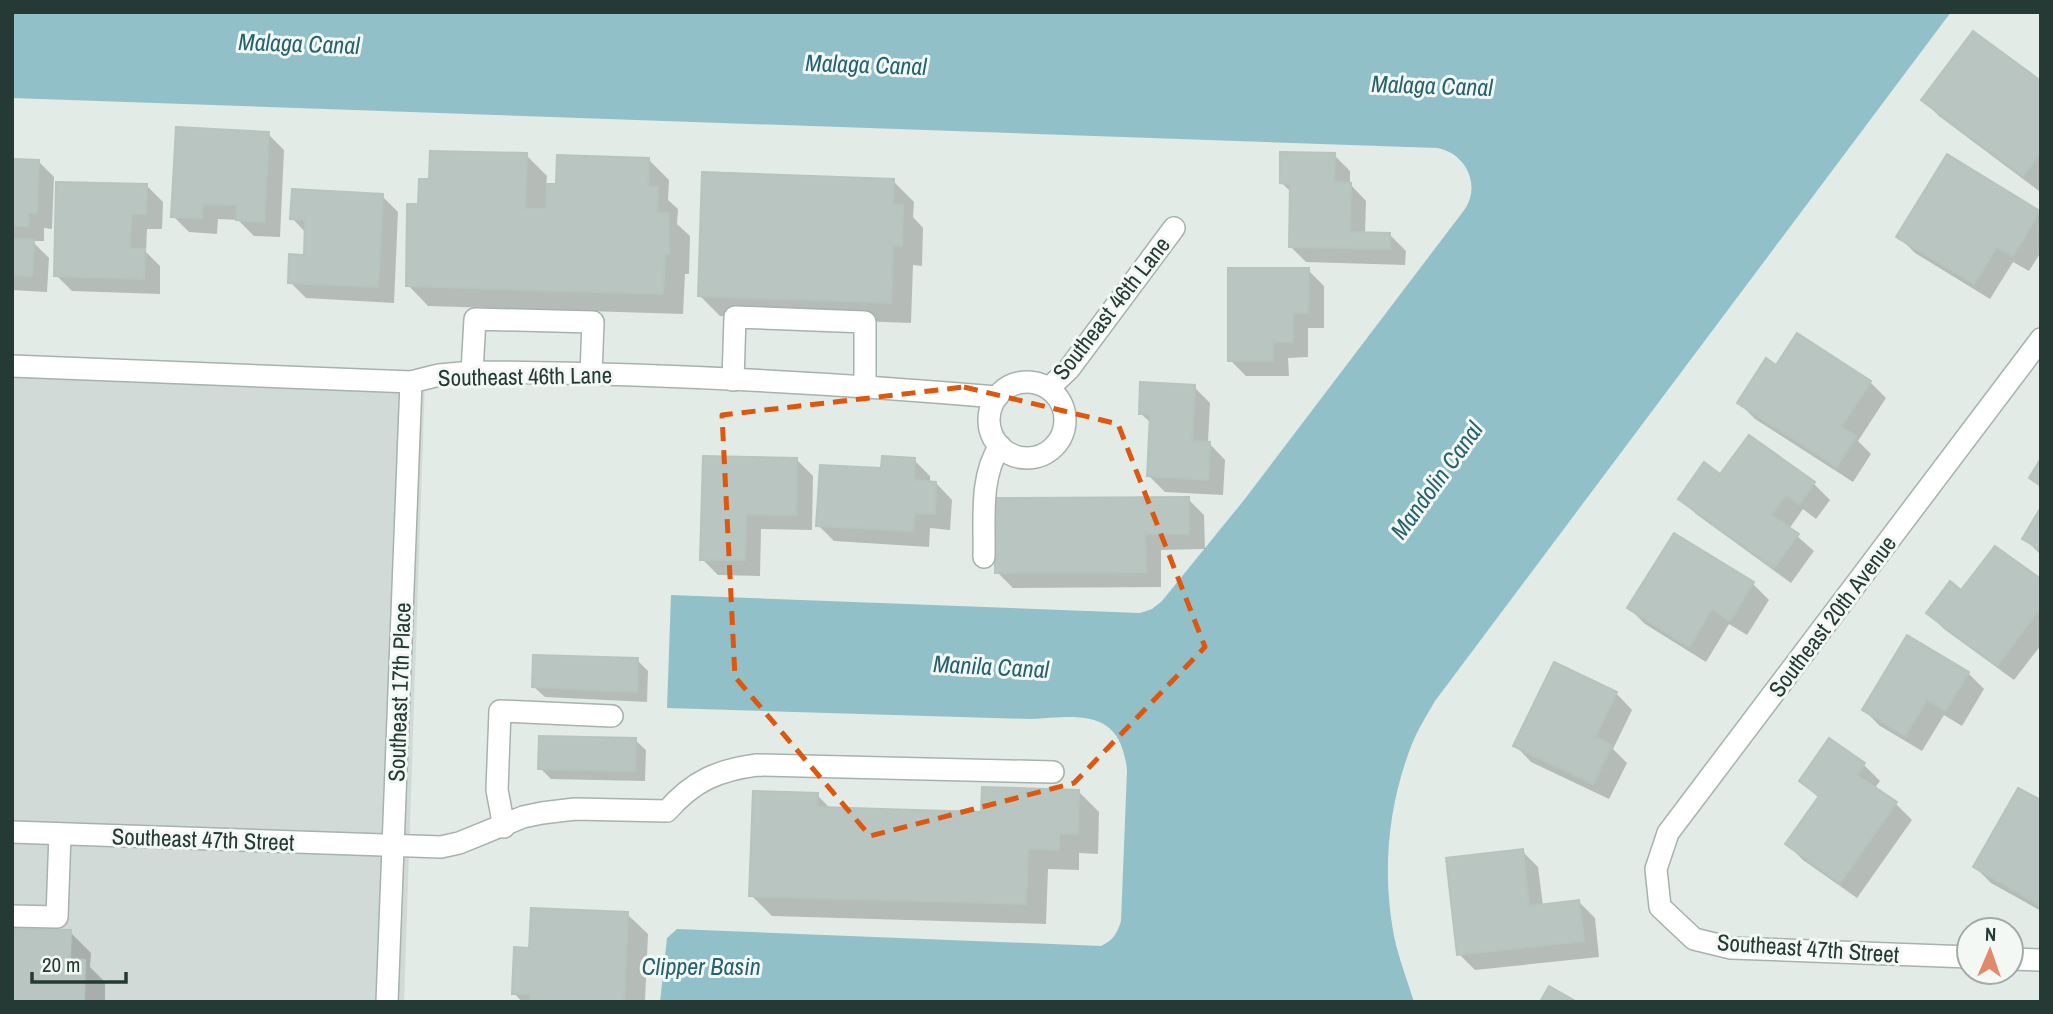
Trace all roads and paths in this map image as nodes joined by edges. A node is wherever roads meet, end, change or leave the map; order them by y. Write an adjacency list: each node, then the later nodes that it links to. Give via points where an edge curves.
1 (1174, 228): 9 (street, Southeast 46th Lane, via 1069,369)
2 (2041, 339): 19 (street, Southeast 20th Avenue, via 1668,833 1656,869)
3 (12, 366): 7 (street, Southeast 46th Lane)
4 (471, 372): 5 (street, Southeast 46th Lane); 5 (street, via 475,319 593,322); 7 (street, Southeast 46th Lane)
5 (591, 374): 6 (street, Southeast 46th Lane)
6 (733, 380): 8 (street, Southeast 46th Lane); 8 (street, via 735,317 865,322)
7 (411, 382): 18 (street, Southeast 17th Place)
8 (865, 386): 10 (street, Southeast 46th Lane)
9 (1049, 388): 10 (street, Southeast 46th Lane, via 1015,384); 11 (street, Southeast 46th Lane, via 1062,404 1065,425 1052,449 1025,458)
10 (997, 397): 11 (street, via 990,422)
11 (1000, 446): 12 (street, via 991,459 986,481)
12 (984, 557)
13 (612, 716): 15 (street, via 500,711 497,790)
14 (1053, 772): 15 (street, Southeast 47th Street, via 757,765 713,774 667,811 575,809 533,815)
15 (504, 827): 18 (street, Southeast 47th Street, via 441,848)
16 (12, 832): 17 (street, Southeast 47th Street)
17 (60, 834): 18 (street, Southeast 47th Street); 20 (street, via 57,917)
18 (393, 847): 22 (street, Southeast 17th Place)
19 (1660, 907): 21 (street, Southeast 47th Street, via 1694,939 1731,948)
20 (12, 916)
21 (1955, 956)
22 (387, 1002)

